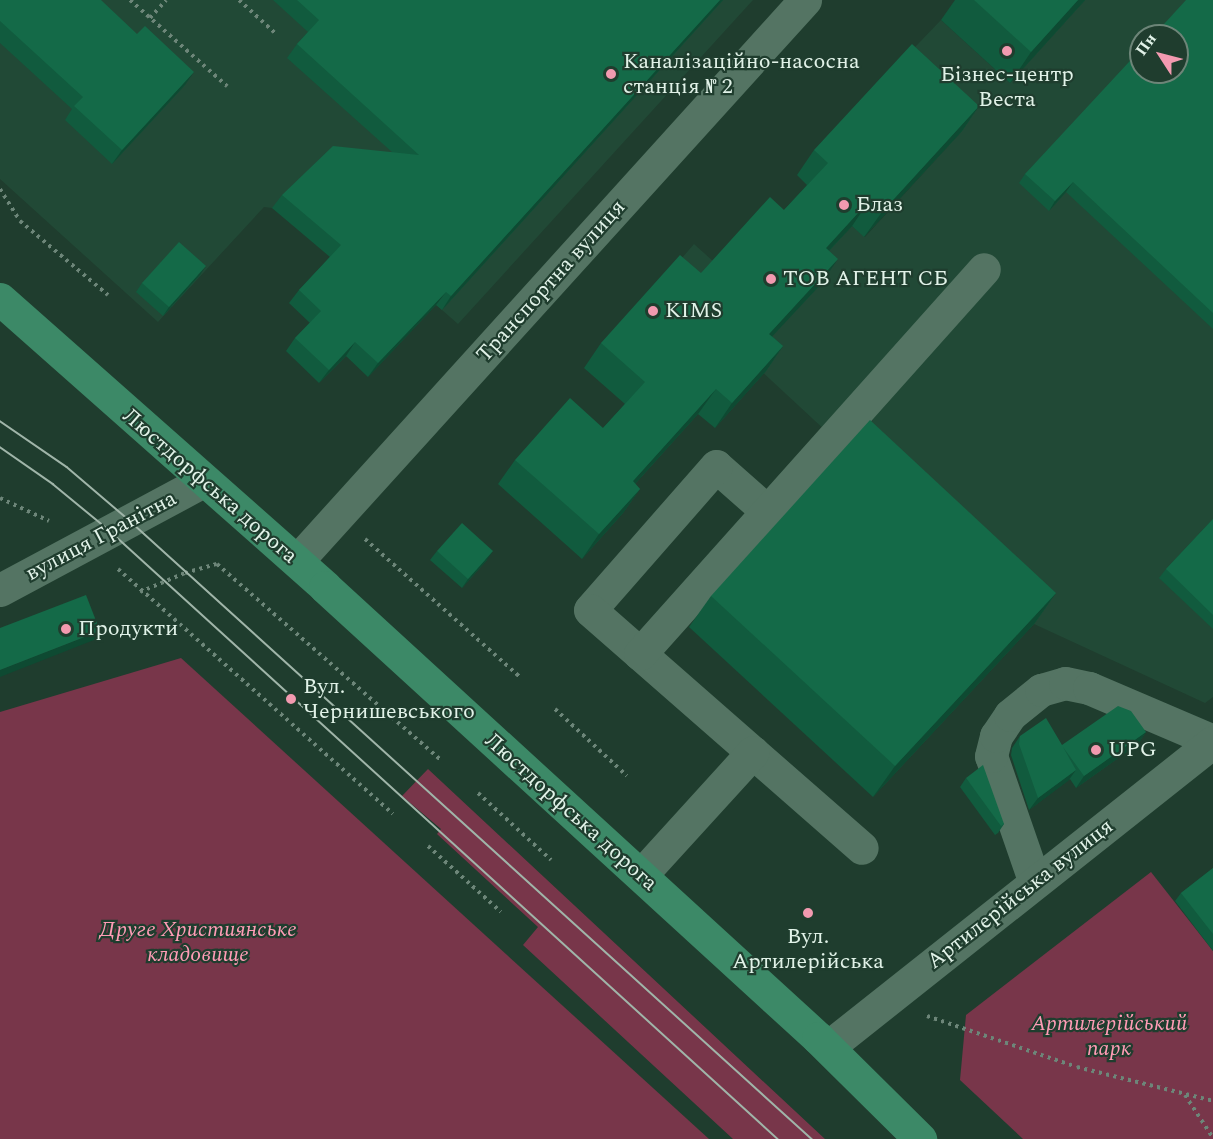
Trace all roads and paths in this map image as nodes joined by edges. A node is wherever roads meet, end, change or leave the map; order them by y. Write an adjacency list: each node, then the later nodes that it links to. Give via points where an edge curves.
1 (130, 0): 5 (path)
2 (165, 0): 5 (path)
3 (239, 0): 6 (path)
4 (805, 0): 15 (street, Транспортна вулиця)
5 (150, 18): 7 (path)
6 (276, 33)
7 (227, 86)
8 (0, 189): 10 (path, via 20,221)
9 (984, 269): 14 (street)
10 (108, 295)
11 (0, 299): 12 (main road, Люстдорфська дорога)
12 (203, 481): 16 (street, вулиця Гранітна); 17 (main road, Люстдорфська дорога)
13 (0, 498): 16 (path)
14 (768, 512): 19 (street); 19 (street, via 716,466 590,610)
15 (338, 515): 17 (street, Транспортна вулиця); 20 (path)
16 (91, 541): 18 (street, вулиця Гранітна)
17 (297, 561): 31 (main road, Люстдорфська дорога)
18 (0, 590)
19 (640, 654): 23 (street)
20 (520, 678)
21 (555, 709): 25 (path)
22 (1213, 741): 32 (street, Артилерійська вулиця); 32 (street, via 1089,688 1065,683 1041,690 1010,715 996,736 990,756)
23 (753, 752): 29 (street); 31 (street)
24 (442, 761): 27 (path, via 217,564 140,592)
25 (627, 776)
26 (477, 793): 30 (path)
27 (393, 814)
28 (429, 846): 33 (path)
29 (862, 848)
30 (551, 860)
31 (640, 875): 35 (main road, Люстдорфська дорога)
32 (1034, 880): 34 (street, Артилерійська вулиця)
33 (501, 912)
34 (887, 999): 35 (street, Артилерійська вулиця); 36 (path, via 954,1027 1066,1064)
35 (828, 1047): 39 (main road, Люстдорфська дорога)
36 (1185, 1094): 37 (path); 38 (path)
37 (1213, 1101)
38 (1213, 1138)
39 (920, 1139)

